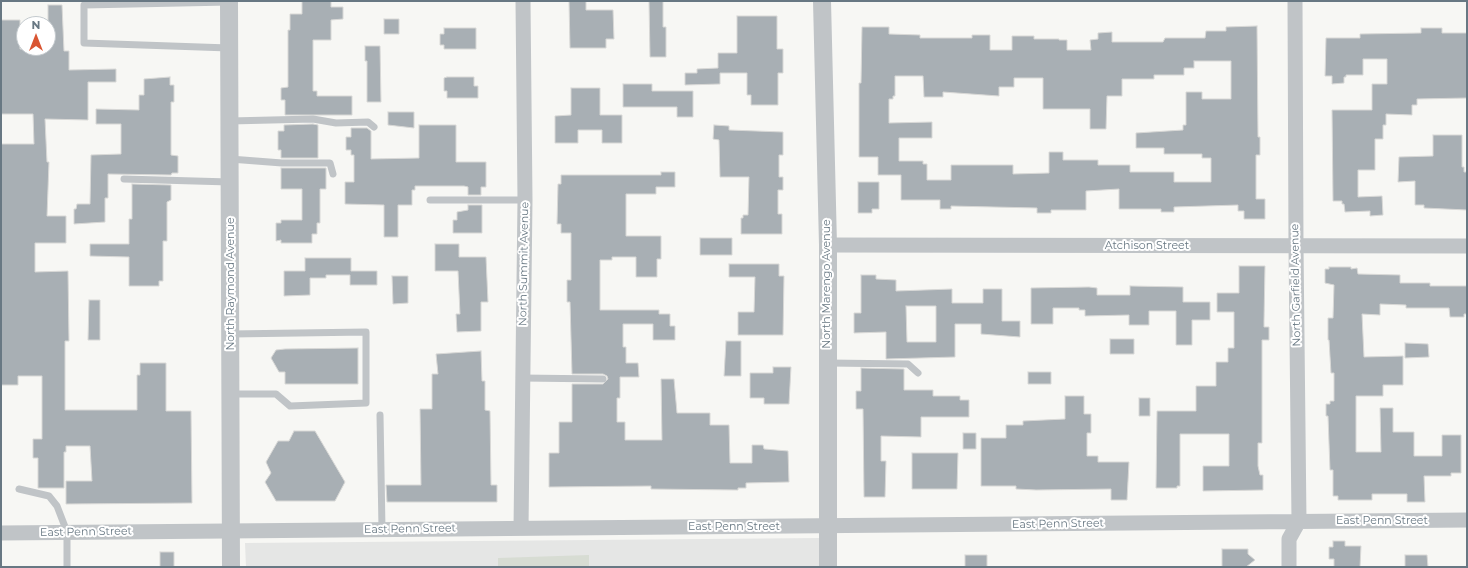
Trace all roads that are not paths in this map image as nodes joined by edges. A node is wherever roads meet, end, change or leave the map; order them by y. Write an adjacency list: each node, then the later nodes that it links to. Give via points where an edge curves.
1 (523, 1): 13 (street, North Summit Avenue)
2 (822, 1): 14 (street, North Marengo Avenue)
3 (1295, 1): 15 (street, North Garfield Avenue)
4 (229, 2): 5 (street, North Raymond Avenue); 5 (lane, via 84,5 84,43)
5 (229, 48): 6 (street, North Raymond Avenue)
6 (230, 121): 7 (lane, via 312,119 336,123 368,122); 8 (street, North Raymond Avenue)
7 (374, 127)
8 (230, 159): 9 (lane, via 330,163); 11 (street, North Raymond Avenue)
9 (333, 174)
10 (124, 179): 11 (lane)
11 (230, 182): 17 (street, North Raymond Avenue)
12 (430, 200): 13 (lane)
13 (525, 200): 20 (street, North Summit Avenue)
14 (828, 246): 15 (street, Atchison Street); 18 (street, North Marengo Avenue)
15 (1296, 246): 16 (street, Atchison Street); 26 (street, North Garfield Avenue)
16 (1467, 246)
17 (231, 334): 22 (street, North Raymond Avenue); 22 (lane, via 366,332 366,403 290,406 276,394)
18 (828, 362): 19 (lane, via 908,364); 27 (street, North Marengo Avenue)
19 (918, 373)
20 (522, 378): 21 (lane); 28 (street, North Summit Avenue)
21 (603, 379)
22 (231, 394): 30 (street, North Raymond Avenue)
23 (380, 415): 29 (lane)
24 (19, 488): 31 (lane, via 49,496 57,506)
25 (1467, 520): 26 (street, East Penn Street)
26 (1299, 521): 27 (street, East Penn Street); 36 (street, North Garfield Avenue, via 1289,539)
27 (827, 527): 28 (street, East Penn Street); 35 (street, North Marengo Avenue)
28 (521, 528): 29 (street, East Penn Street)
29 (382, 529): 30 (street, East Penn Street)
30 (230, 531): 31 (street, East Penn Street); 34 (street, North Raymond Avenue)
31 (68, 532): 32 (street, East Penn Street); 33 (lane)
32 (1, 533)
33 (67, 567)
34 (231, 567)
35 (828, 567)
36 (1289, 567)

